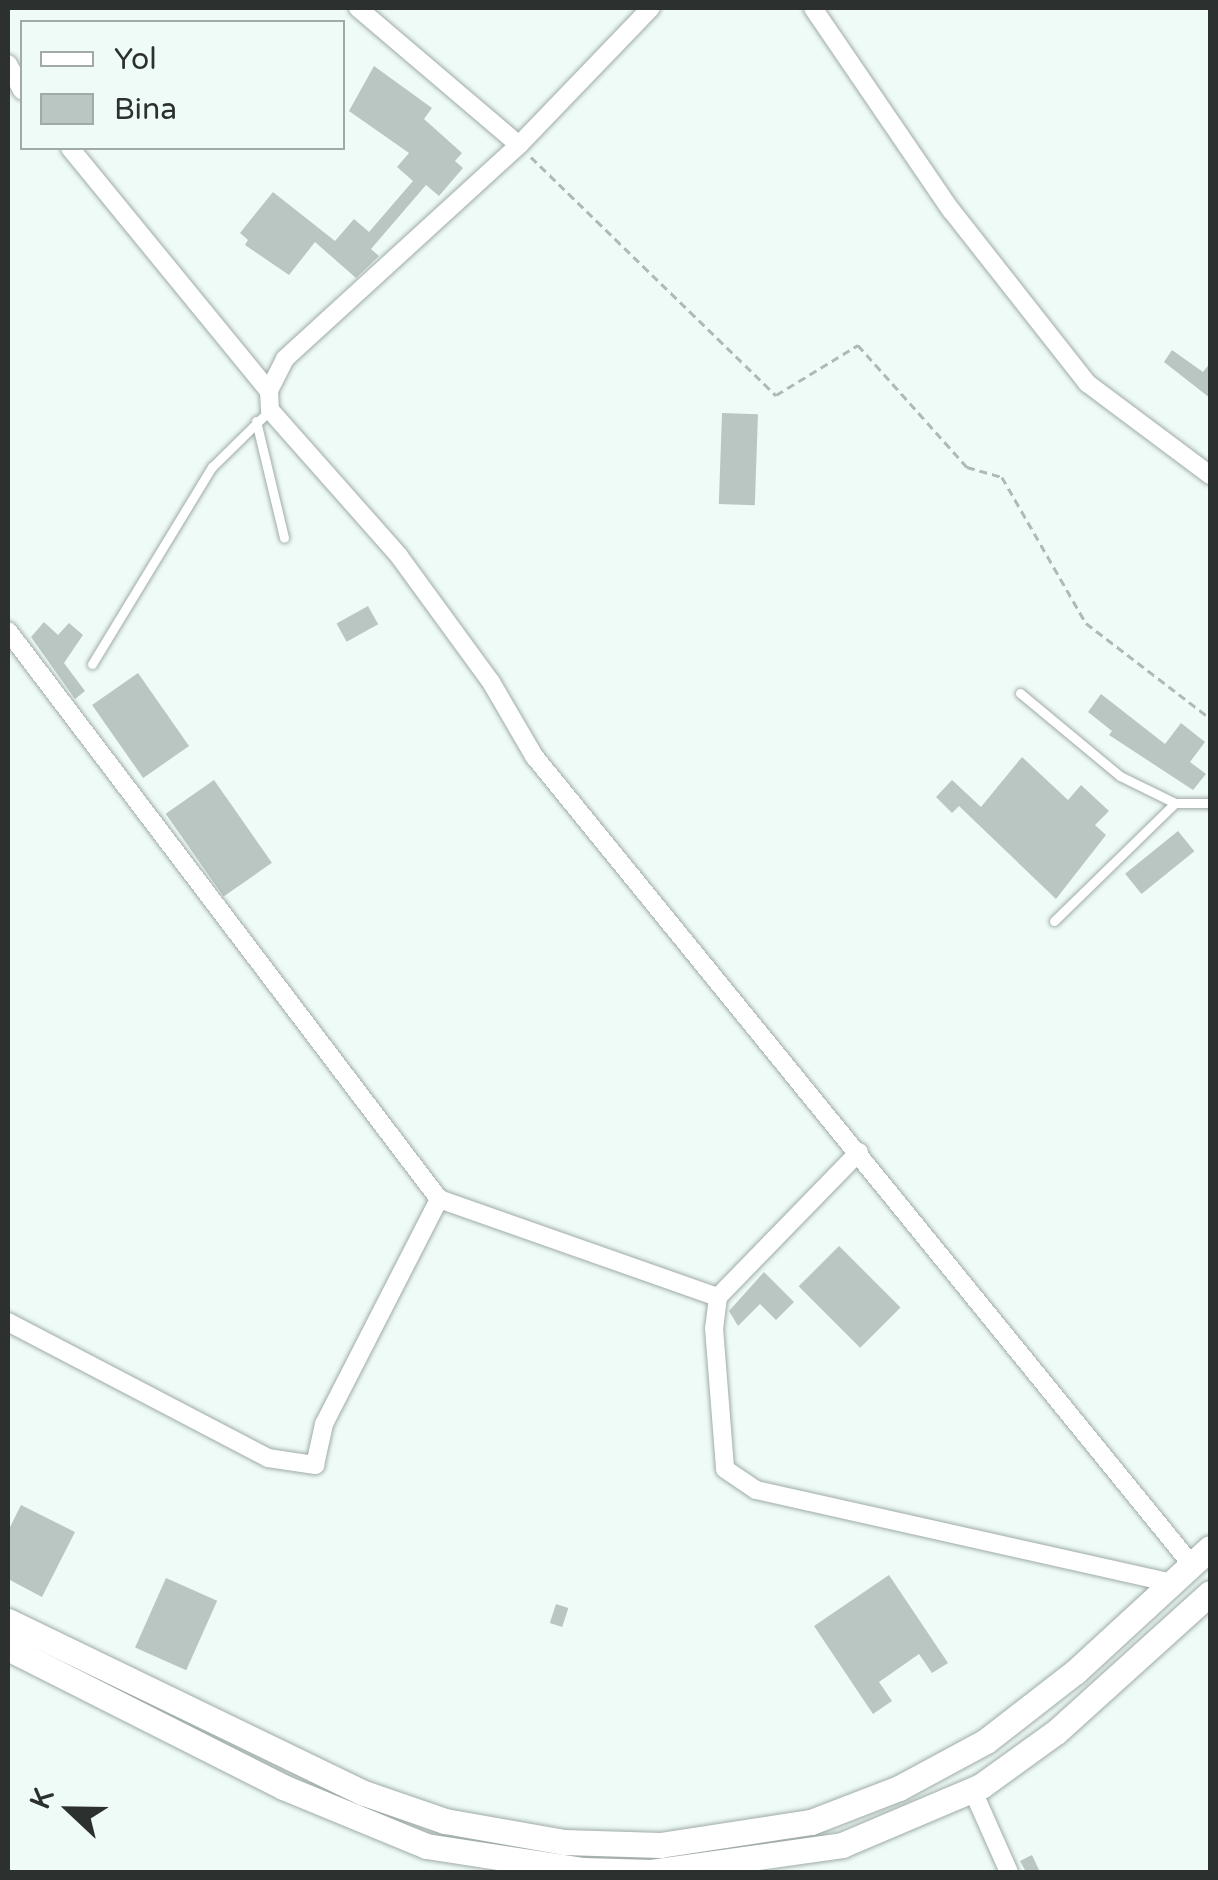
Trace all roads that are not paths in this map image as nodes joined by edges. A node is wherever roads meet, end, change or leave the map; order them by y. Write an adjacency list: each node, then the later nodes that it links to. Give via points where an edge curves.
1 (358, 8): 6 (street)
2 (651, 8): 6 (street)
3 (813, 8): 10 (street, via 951,210 1087,383)
4 (8, 64): 5 (street)
5 (17, 86)
6 (519, 145): 8 (street, via 285,359)
7 (72, 150): 8 (street)
8 (268, 390): 9 (street)
9 (263, 416): 11 (lane); 13 (lane, via 212,467); 18 (street, via 399,556 491,682 534,756)
10 (1210, 475)
11 (284, 538)
12 (8, 631): 19 (street)
13 (92, 664)
14 (1020, 693): 15 (lane, via 1120,776)
15 (1176, 803): 16 (lane); 17 (lane)
16 (1210, 803)
17 (1054, 921)
18 (860, 1152): 20 (street); 22 (street)
19 (439, 1199): 20 (street); 21 (street, via 324,1424 316,1465 268,1458)
20 (718, 1297): 23 (street, via 719,1450 737,1482)
21 (8, 1322)
22 (1201, 1556): 23 (main road)
23 (1172, 1583): 25 (main road, via 986,1742 899,1788 811,1822 660,1845 564,1842 428,1816 364,1793)
24 (1210, 1593): 27 (main road, via 1056,1732)
25 (8, 1621)
26 (8, 1648): 27 (main road, via 282,1787 426,1846 516,1860 652,1872 740,1863 842,1845)
27 (972, 1790): 28 (street)
28 (1009, 1872)

